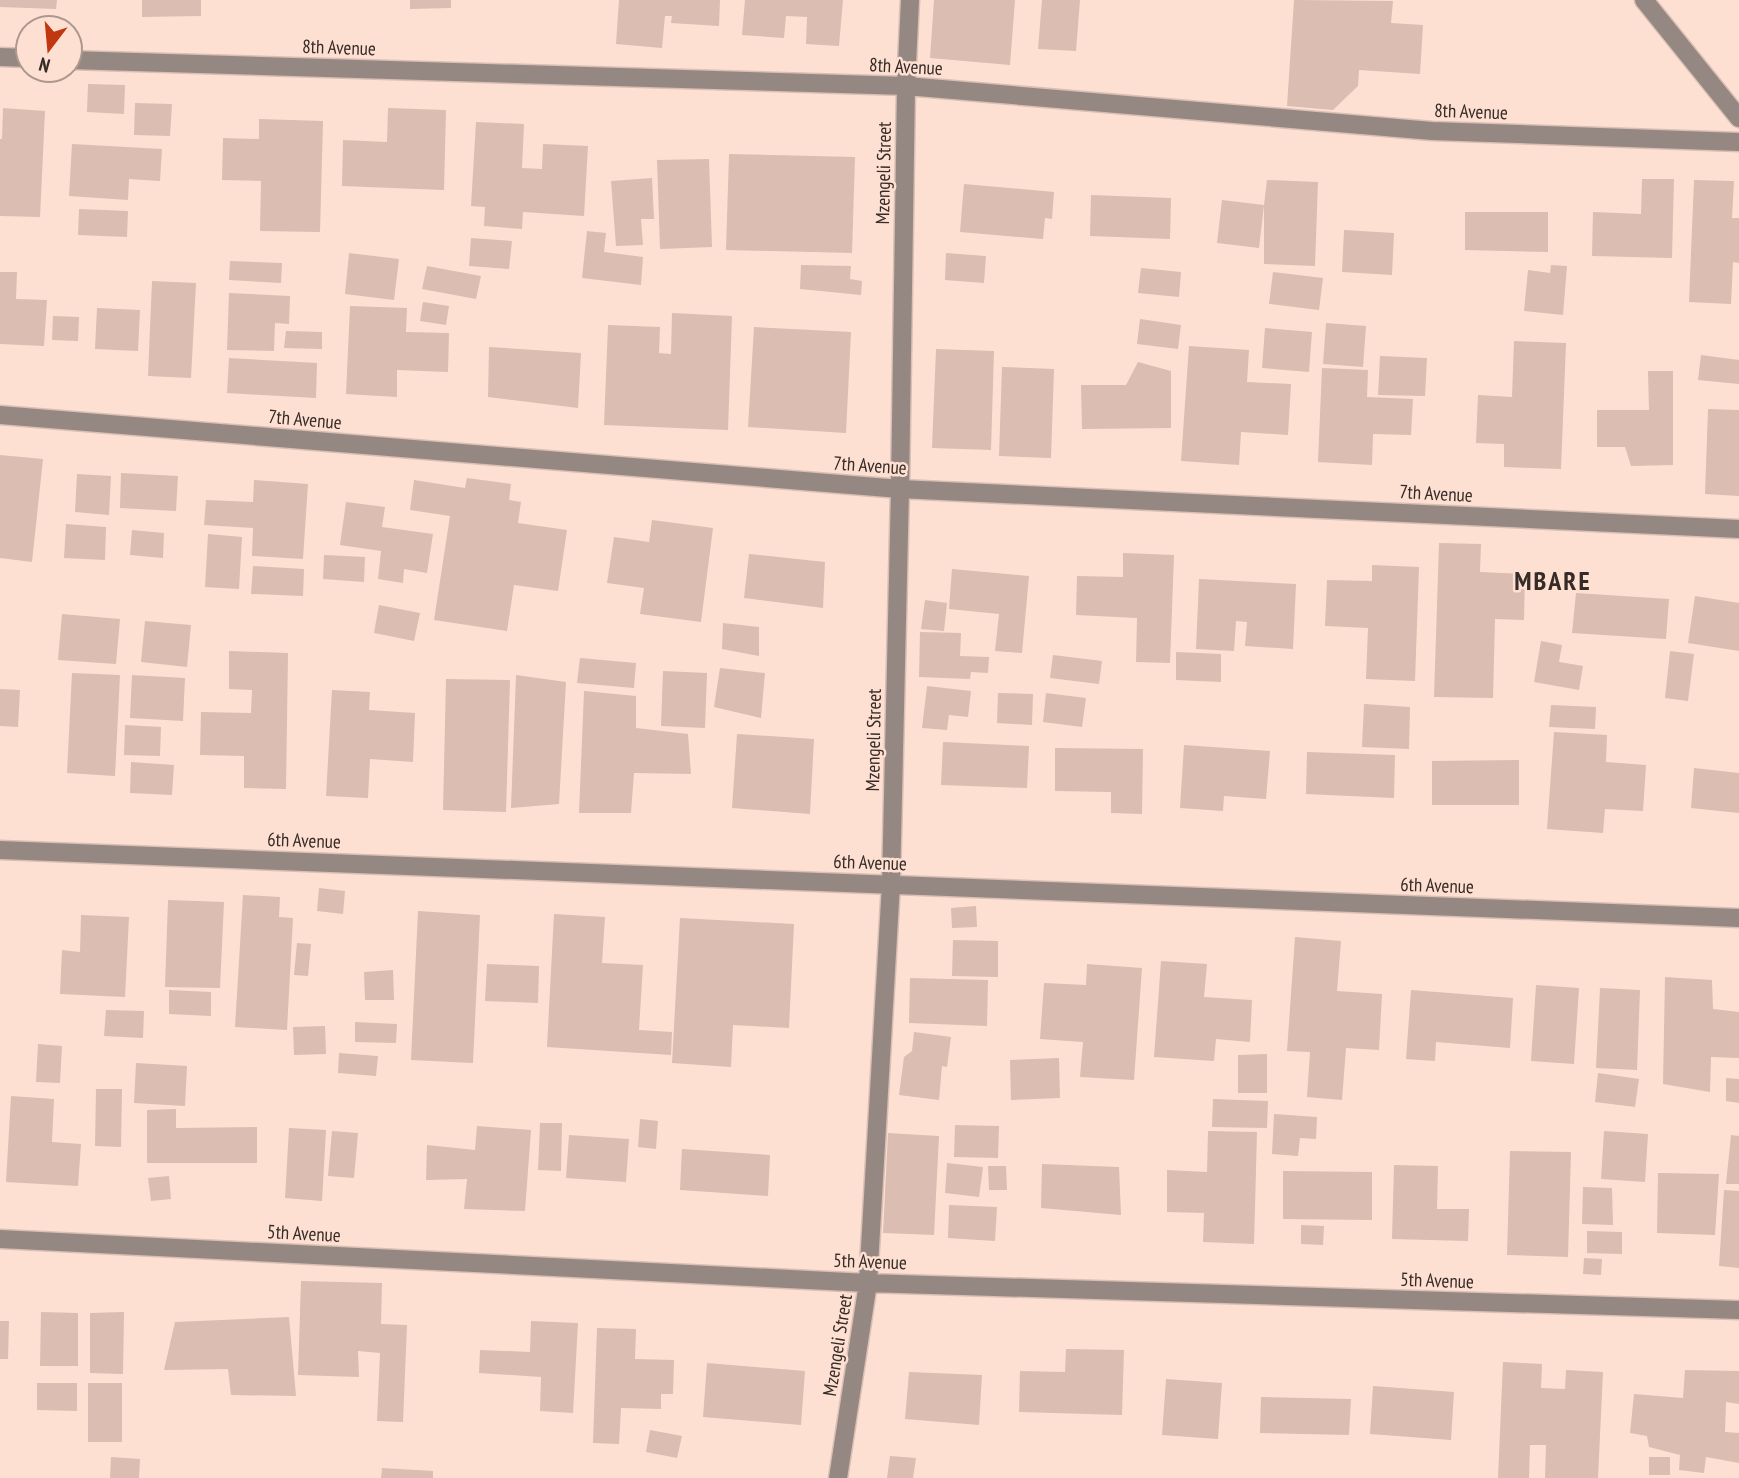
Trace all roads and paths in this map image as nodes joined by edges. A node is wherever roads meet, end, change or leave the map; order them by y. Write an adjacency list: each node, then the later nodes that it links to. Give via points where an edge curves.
1 (910, 0): 4 (street, Mzengeli Street)
2 (1644, 0): 5 (street)
3 (84, 60): 4 (street, 8th Avenue)
4 (905, 86): 6 (street, 8th Avenue, via 1432,131); 8 (street, Mzengeli Street)
5 (1739, 118)
6 (1739, 142)
7 (0, 415): 8 (street, 7th Avenue)
8 (900, 489): 9 (street, 7th Avenue); 11 (street, Mzengeli Street)
9 (1739, 529)
10 (0, 850): 11 (street, 6th Avenue)
11 (891, 884): 12 (street, 6th Avenue); 14 (street, Mzengeli Street)
12 (1739, 918)
13 (0, 1239): 14 (street, 5th Avenue)
14 (868, 1283): 15 (street, 5th Avenue); 16 (street, Mzengeli Street)
15 (1739, 1310)
16 (838, 1478)

